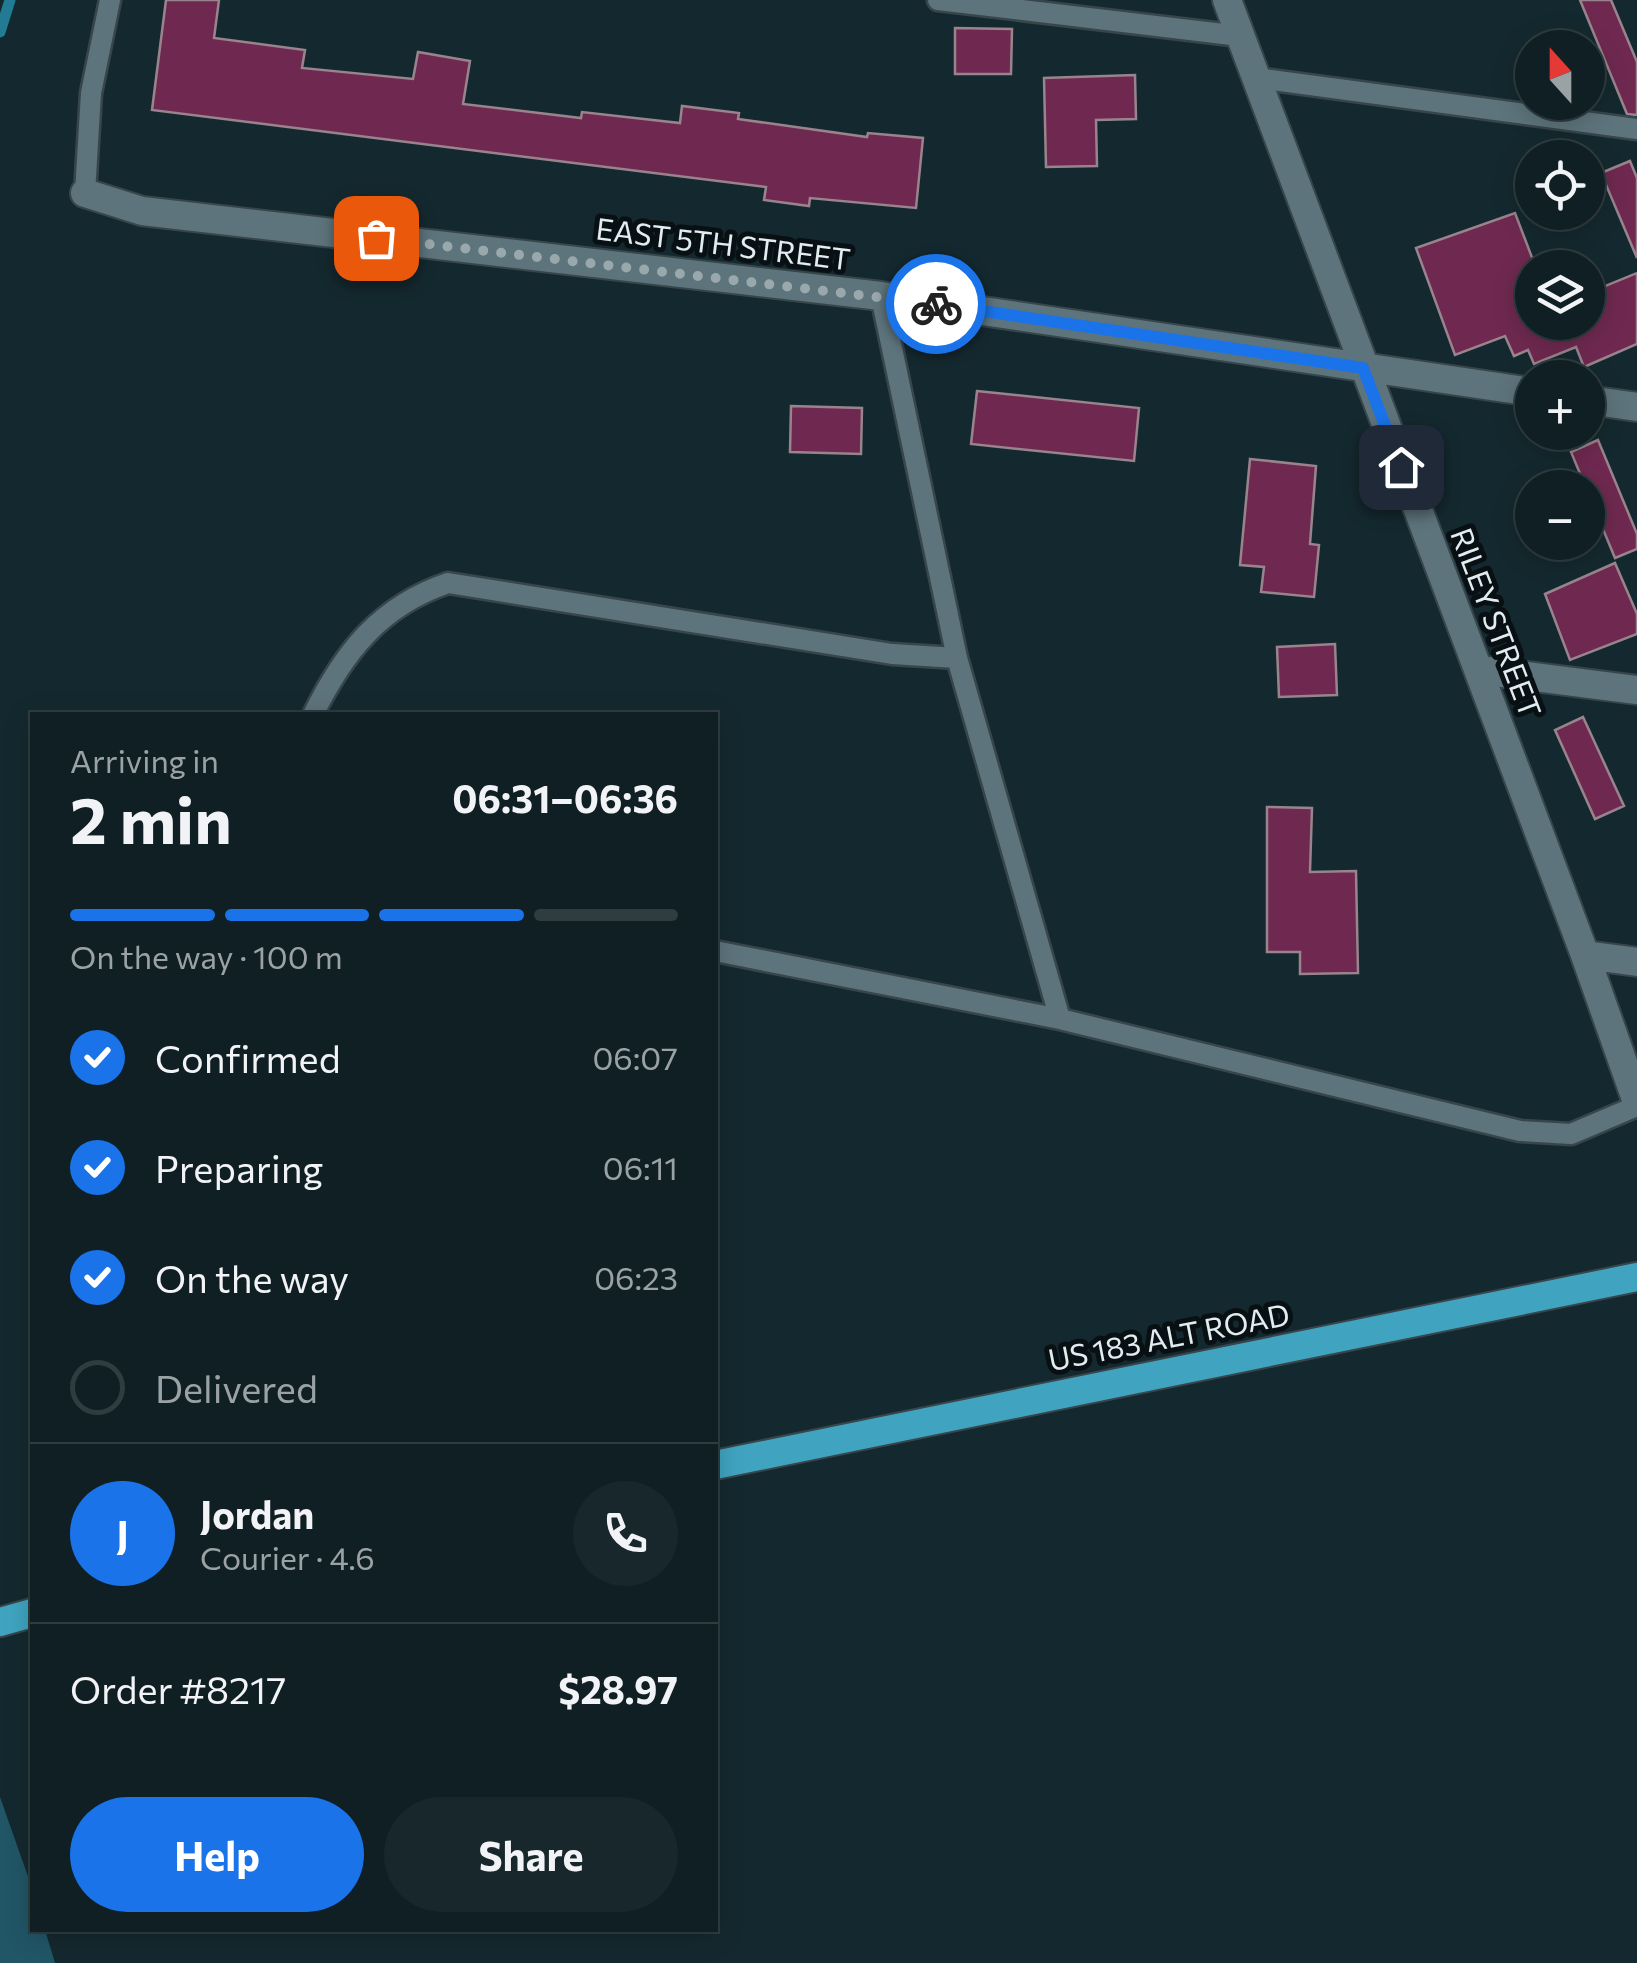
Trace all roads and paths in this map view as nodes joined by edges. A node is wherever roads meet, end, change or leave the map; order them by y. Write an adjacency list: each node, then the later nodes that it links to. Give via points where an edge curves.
1 (110, 0): 7 (lane, via 91,93)
2 (938, 0): 4 (lane)
3 (1227, 0): 4 (street, RILEY STREET)
4 (1240, 36): 5 (street, RILEY STREET)
5 (1257, 78): 6 (lane); 9 (street, RILEY STREET)
6 (1637, 129)
7 (85, 193): 8 (street, EAST 5TH STREET, via 142,211)
8 (881, 296): 9 (street, EAST 5TH STREET); 13 (lane)
9 (1363, 368): 10 (street, EAST 5TH STREET); 14 (street, RILEY STREET)
10 (1515, 390)
11 (1605, 402): 12 (street)
12 (1637, 407)
13 (956, 658): 16 (lane, via 892,654 448,583 416,594 371,626); 20 (lane)
14 (1479, 670): 15 (street); 18 (street, RILEY STREET)
15 (1637, 690)
16 (314, 712)
17 (718, 952): 20 (lane)
18 (1586, 954): 19 (street); 21 (street, RILEY STREET)
19 (1637, 962)
20 (1060, 1019): 21 (lane, via 1520,1132 1572,1134)
21 (1637, 1104)
22 (1637, 1278): 23 (highway, US 183 ALT ROAD)
23 (718, 1464)
24 (30, 1614): 25 (highway)
25 (0, 1622)

